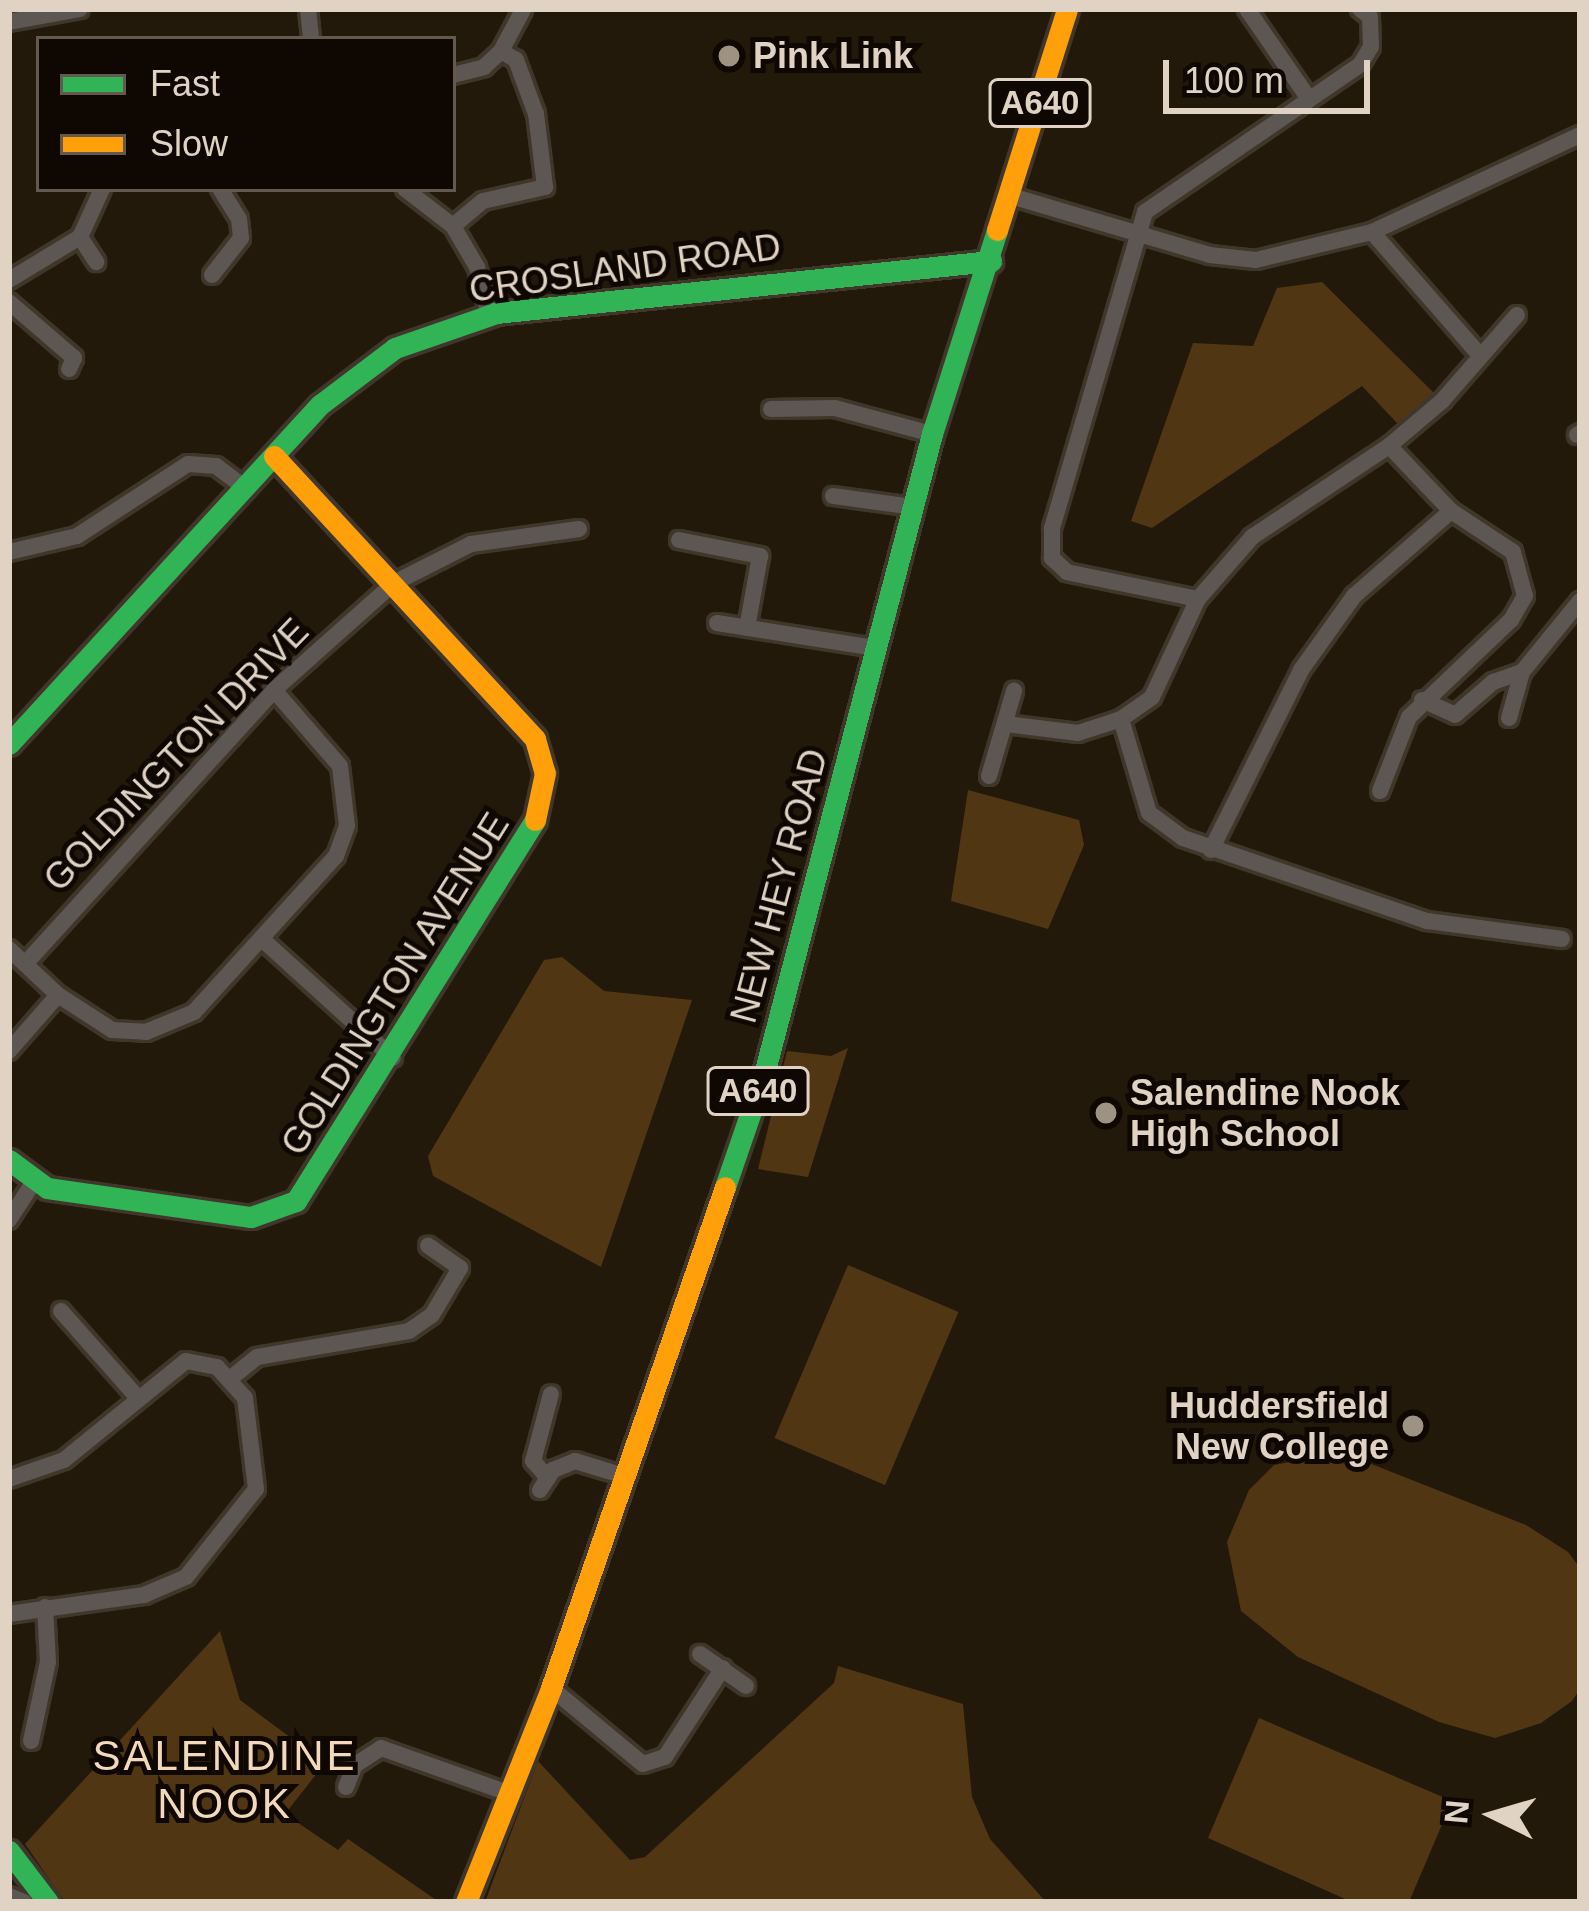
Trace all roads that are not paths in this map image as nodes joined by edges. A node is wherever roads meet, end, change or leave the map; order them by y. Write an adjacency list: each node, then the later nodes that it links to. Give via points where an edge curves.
1 (80, 9): 6 (street)
2 (1067, 9): 14 (main road, NEW HEY ROAD / A640)
3 (1247, 9): 9 (street)
4 (523, 10): 7 (street)
5 (1370, 12): 9 (street, via 1371,47 1360,64)
6 (9, 22)
7 (501, 51): 8 (street, via 484,67); 15 (street, via 516,60 536,114 544,187 483,201)
8 (456, 74)
9 (1307, 96): 16 (street, via 1166,191)
10 (1580, 135): 17 (street)
11 (101, 192): 18 (street)
12 (222, 192): 21 (street, via 241,238)
13 (409, 192): 15 (street)
14 (1011, 196): 16 (street); 20 (main road, NEW HEY ROAD / A640)
15 (453, 226): 24 (street, via 477,267)
16 (1136, 231): 17 (street, via 1256,260); 40 (street, via 1052,528 1052,558 1067,572)
17 (1372, 232): 26 (street)
18 (80, 237): 19 (street); 22 (street)
19 (96, 262)
20 (991, 262): 24 (main road, CROSLAND ROAD); 29 (main road, NEW HEY ROAD / A640)
21 (212, 275)
22 (9, 280)
23 (9, 302): 27 (street, via 74,358)
24 (489, 314): 31 (main road, CROSLAND ROAD, via 429,332 367,366)
25 (1517, 315): 26 (street)
26 (1477, 352): 30 (street, via 1442,400)
27 (70, 369)
28 (771, 409): 29 (street, via 835,408)
29 (932, 434): 34 (main road, NEW HEY ROAD / A640)
30 (1389, 446): 35 (street); 40 (street, via 1252,537)
31 (274, 456): 32 (main road, CROSLAND ROAD); 39 (main road, GOLDINGTON AVENUE)
32 (244, 488): 38 (street, via 216,466 188,464 76,536); 52 (main road, CROSLAND ROAD)
33 (833, 496): 34 (street)
34 (913, 507): 44 (main road, NEW HEY ROAD / A640)
35 (1451, 511): 48 (street, via 1513,552 1526,596 1511,620); 55 (street, via 1354,596 1301,670)
36 (580, 529): 39 (street, GOLDINGTON DRIVE, via 471,544)
37 (679, 539): 43 (street, via 760,556)
38 (9, 552)
39 (394, 583): 46 (street, GOLDINGTON DRIVE); 62 (main road, GOLDINGTON AVENUE, via 535,740 545,790 541,811)
40 (1198, 599): 50 (street, via 1152,697)
41 (1580, 601): 45 (street)
42 (717, 623): 43 (street)
43 (747, 628): 44 (street)
44 (874, 648): 71 (main road, NEW HEY ROAD / A640, via 764,1073)
45 (1522, 672): 48 (street, via 1493,682 1456,715); 49 (street)
46 (274, 690): 57 (street, via 332,753 349,802 336,856); 59 (street, GOLDINGTON DRIVE)
47 (1014, 691): 51 (street)
48 (1422, 700): 54 (street, via 1399,732)
49 (1508, 718)
50 (1121, 719): 51 (street, via 1078,734); 55 (street, via 1149,813)
51 (1006, 724): 53 (street)
52 (9, 744)
53 (988, 776)
54 (1380, 791)
55 (1211, 850): 56 (street, via 1427,921)
56 (1562, 939)
57 (264, 941): 60 (street, via 194,1012 159,1028 112,1030); 62 (street)
58 (9, 949): 59 (street)
59 (25, 964): 60 (street)
60 (58, 995): 61 (street)
61 (9, 1051)
62 (393, 1058): 64 (main road, GOLDINGTON AVENUE, via 310,1185 276,1211 251,1216)
63 (9, 1160): 64 (main road)
64 (33, 1183): 65 (street)
65 (9, 1220)
66 (428, 1246): 68 (street, via 460,1268 432,1315 409,1331 387,1341 257,1357)
67 (61, 1311): 70 (street)
68 (231, 1378): 70 (street, via 186,1361); 73 (street, via 245,1398 254,1456 250,1500 168,1588)
69 (551, 1394): 71 (street, via 533,1461 544,1484 575,1461)
70 (137, 1397): 72 (street, via 64,1460)
71 (624, 1475): 78 (main road, NEW HEY ROAD / A640)
72 (9, 1479)
73 (45, 1606): 74 (street); 79 (street, via 48,1662)
74 (9, 1614)
75 (700, 1654): 76 (street)
76 (723, 1668): 77 (street); 78 (street, via 664,1757 643,1764)
77 (746, 1686)
78 (551, 1688): 81 (main road, NEW HEY ROAD / A640)
79 (31, 1741)
80 (346, 1787): 81 (street, via 355,1765 381,1748)
81 (508, 1793): 86 (main road, NEW HEY ROAD / A640)
82 (9, 1851): 85 (main road)
83 (9, 1896): 84 (street)
84 (24, 1902)
85 (48, 1902)
86 (466, 1902)

